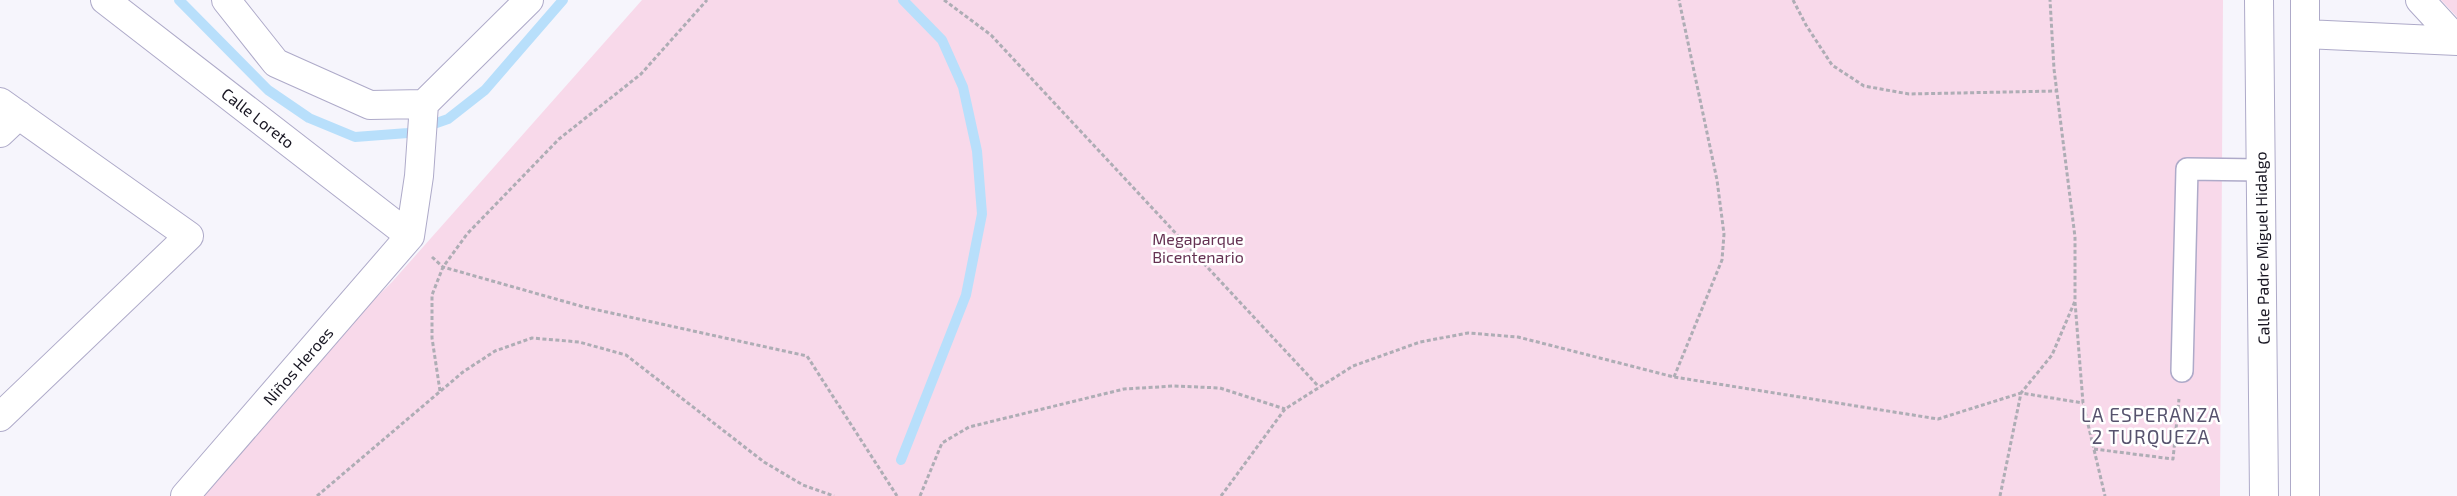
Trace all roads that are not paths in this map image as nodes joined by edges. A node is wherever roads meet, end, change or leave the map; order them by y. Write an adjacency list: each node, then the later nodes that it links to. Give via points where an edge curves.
1 (105, 0): 12 (street, Calle Loreto)
2 (226, 0): 9 (street, via 276,63 370,105)
3 (529, 0): 9 (street)
4 (2259, 0): 11 (street, Calle Padre Miguel Hidalgo)
5 (2305, 0): 7 (street)
6 (2420, 0): 8 (street)
7 (2305, 34): 8 (street); 17 (street)
8 (2457, 40)
9 (423, 113): 12 (street, via 421,157)
10 (6, 117): 14 (street, via 189,236)
11 (2261, 170): 13 (lane, via 2186,169); 16 (street, Calle Padre Miguel Hidalgo)
12 (410, 236): 15 (street, Niños Heroes)
13 (2182, 371)
14 (0, 417)
15 (186, 496)
16 (2264, 496)
17 (2305, 496)

